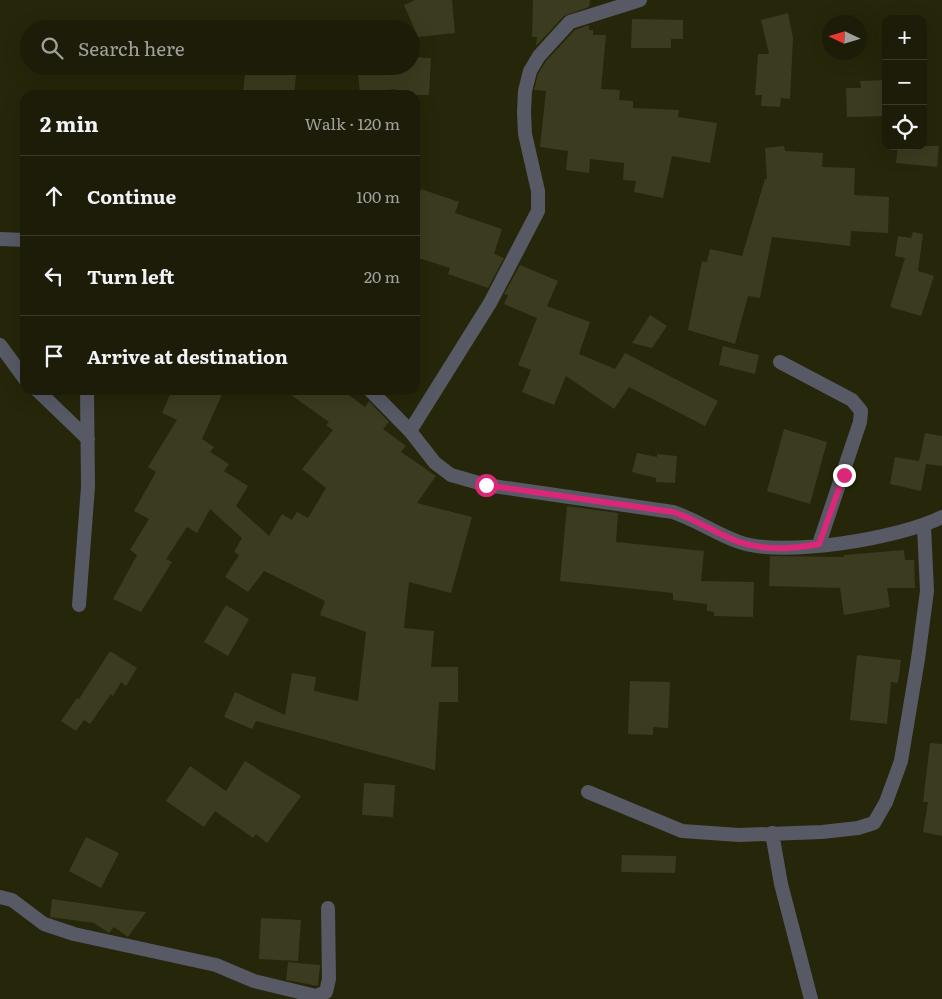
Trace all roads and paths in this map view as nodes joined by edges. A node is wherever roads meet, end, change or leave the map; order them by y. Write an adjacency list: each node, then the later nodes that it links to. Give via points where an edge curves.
1 (640, 0): 10 (street, via 570,22 539,56 530,71 525,91 525,134 538,191 538,211 490,303)
2 (0, 239): 3 (street)
3 (20, 240)
4 (0, 345): 6 (street)
5 (780, 362): 14 (street, via 852,400 861,411)
6 (20, 372)
7 (42, 395): 11 (street)
8 (87, 395): 11 (street)
9 (375, 395): 10 (street)
10 (410, 431): 14 (street, via 442,470 469,482 673,512 739,542 767,549)
11 (88, 439): 15 (street, via 88,487)
12 (942, 517): 13 (street)
13 (924, 526): 14 (street); 17 (street, via 927,592 918,659 901,761 886,802 874,823 858,828)
14 (819, 544)
15 (78, 605)
16 (588, 792): 17 (street, via 682,831 739,835)
17 (772, 833): 20 (street, via 780,884)
18 (0, 897): 19 (street, via 12,900 44,924 74,934 216,965 254,981 316,996 326,992 329,979)
19 (328, 908)
20 (811, 999)

